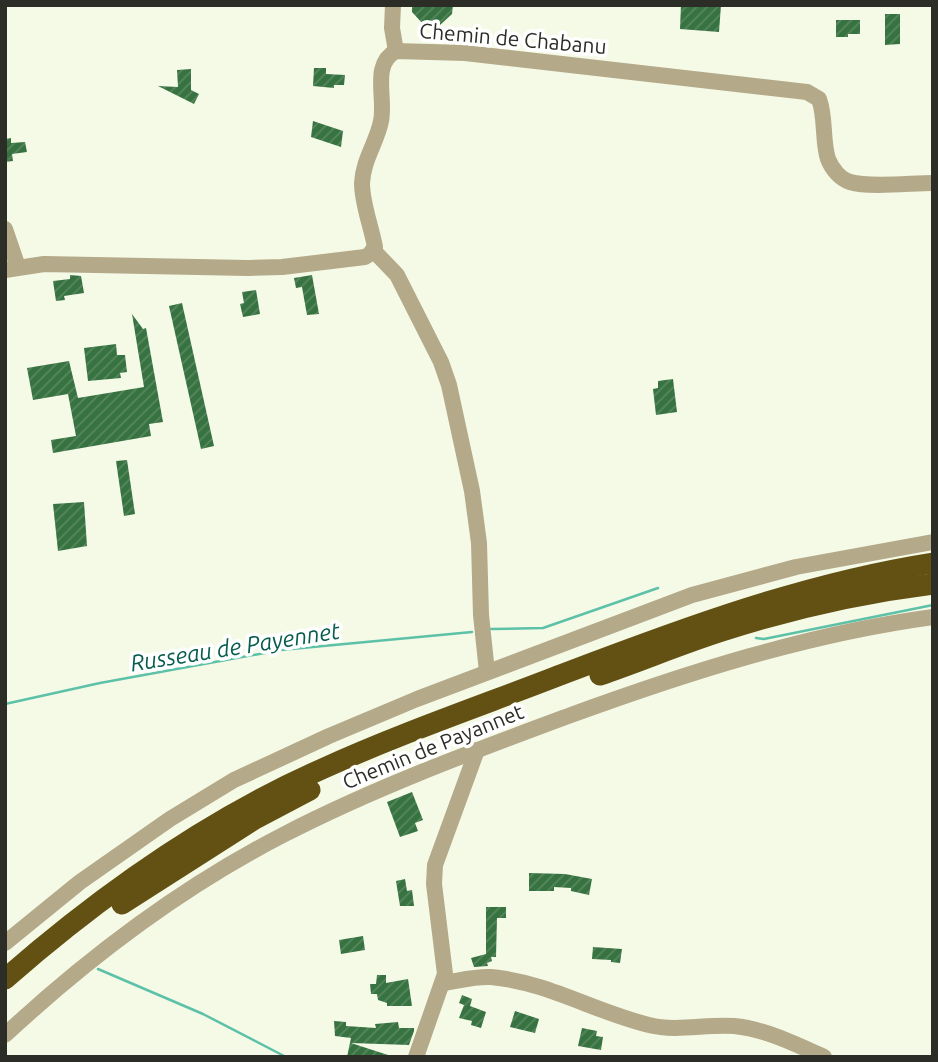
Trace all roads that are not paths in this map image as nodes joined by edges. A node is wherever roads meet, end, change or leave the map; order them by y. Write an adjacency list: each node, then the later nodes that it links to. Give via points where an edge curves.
1 (393, 5): 2 (street)
2 (396, 51): 3 (street, Chemin de Chabanu, via 465,53 807,92 819,99 828,159 837,174 849,182); 5 (street, Chemin de Chabanu, via 381,66 381,121 362,182)
3 (933, 183)
4 (5, 229): 6 (street)
5 (373, 250): 6 (street, via 356,259 282,267 76,264); 13 (street, via 397,275 449,384 479,544)
6 (11, 268)
7 (933, 542): 13 (street, via 796,567 692,595)
8 (933, 563): 10 (highway)
9 (933, 569): 10 (highway)
10 (831, 584): 16 (highway, via 691,626 321,769 251,804 150,866 55,935)
11 (933, 584): 18 (highway, via 809,606 723,631 326,782 255,819 142,890 87,928)
12 (933, 617): 14 (street, Chemin de Payannet, via 733,660)
13 (487, 672): 15 (street, via 234,780 79,882)
14 (477, 750): 17 (street, via 434,870); 19 (street, Chemin de Payannet, via 360,798 217,874 110,947)
15 (5, 943)
16 (5, 979)
17 (443, 983): 20 (street); 21 (street, via 486,977 522,983 649,1026 746,1028)
18 (5, 996)
19 (5, 1035)
20 (415, 1057)
21 (824, 1057)

